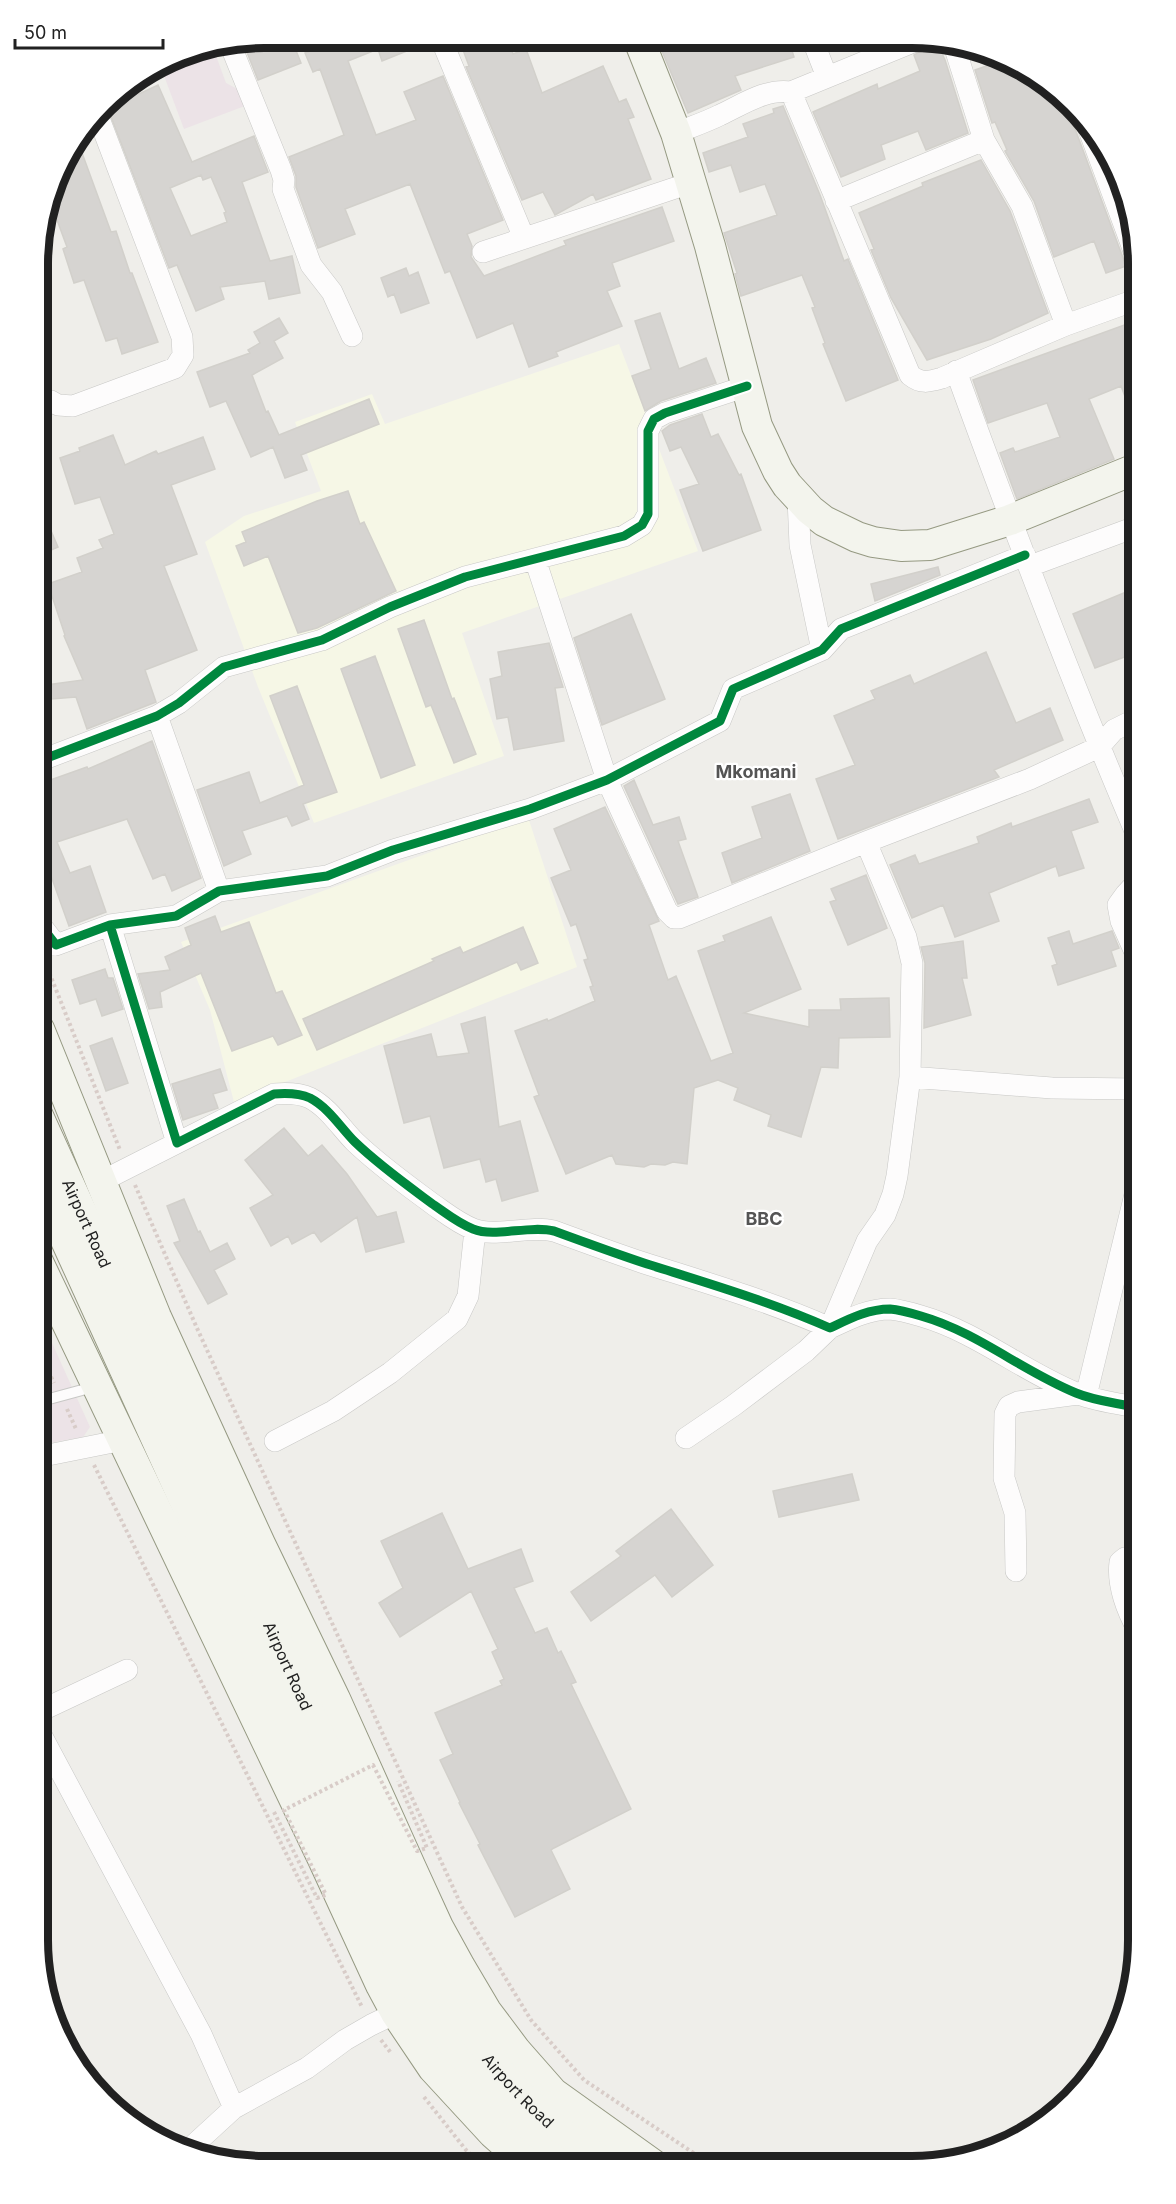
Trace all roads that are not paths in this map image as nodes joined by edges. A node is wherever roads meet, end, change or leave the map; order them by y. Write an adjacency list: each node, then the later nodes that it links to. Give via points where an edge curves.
1 (445, 48): 16 (street)
2 (642, 48): 10 (main road)
3 (816, 48): 7 (street)
4 (898, 48): 7 (street)
5 (233, 50): 20 (street, via 285,180 283,189 311,266 332,292)
6 (956, 52): 11 (street)
7 (827, 77): 8 (street)
8 (791, 92): 10 (street, via 772,92); 14 (street)
9 (101, 123): 23 (street, via 182,337 183,355 175,368 73,406)
10 (676, 133): 13 (main road)
11 (984, 140): 14 (street); 19 (street, via 1022,206)
12 (1098, 154): 15 (street)
13 (690, 183): 16 (street); 22 (main road)
14 (836, 201): 21 (street, via 910,375 918,381 930,381)
15 (1125, 226)
16 (524, 238): 17 (street)
17 (483, 252)
18 (1128, 303): 19 (street)
19 (1066, 325): 21 (street)
20 (352, 336)
21 (956, 371): 26 (street)
22 (747, 386): 25 (main road, via 768,452); 28 (street, via 654,419 648,431 648,514 642,525 624,536)
23 (48, 402)
24 (1128, 472): 26 (main road)
25 (798, 498): 26 (main road, via 824,521 856,537 885,545 930,545); 30 (street, via 800,545)
26 (1010, 520): 29 (street)
27 (1128, 529): 29 (street)
28 (535, 560): 31 (street, via 465,578 390,607 322,640 224,667); 35 (street)
29 (1028, 560): 30 (street, via 841,629); 33 (street)
30 (822, 650): 35 (street, via 733,689 720,721)
31 (157, 716): 34 (street); 38 (street)
32 (1128, 723): 33 (street, via 1114,730)
33 (1099, 747): 36 (street); 37 (street, via 1030,779)
34 (48, 758)
35 (607, 780): 37 (street, via 667,911 674,918); 38 (street, via 530,809 393,850 327,876)
36 (1128, 815)
37 (866, 842): 44 (street, via 906,937 912,963)
38 (219, 891): 40 (street, via 176,916)
39 (1128, 892): 42 (street, via 1118,905)
40 (110, 925): 41 (street, via 56,945); 47 (street)
41 (48, 935)
42 (1128, 937)
43 (48, 1051): 48 (main road)
44 (910, 1077): 45 (street, via 1052,1088); 53 (street, via 893,1194 885,1215 867,1241)
45 (1128, 1089)
46 (48, 1139): 66 (main road, Airport Road)
47 (177, 1143): 48 (street); 51 (street, via 274,1094 310,1098 405,1185)
48 (102, 1181): 75 (main road, via 156,1317 415,1878 460,1967 486,2011 552,2093)
49 (48, 1200): 66 (main road, Airport Road)
50 (1128, 1220): 55 (street)
51 (475, 1230): 53 (street, via 554,1231 718,1285); 60 (street, via 468,1296 457,1319 381,1380 333,1411)
52 (48, 1283): 54 (main road)
53 (830, 1328): 55 (street, via 873,1311 906,1311 958,1328 1027,1369); 58 (street, via 797,1358)
54 (97, 1386): 56 (lane); 59 (main road)
55 (1082, 1395): 57 (street); 63 (street, via 1018,1402 1005,1414 1004,1478 1015,1513)
56 (48, 1399)
57 (1128, 1406)
58 (686, 1438)
59 (123, 1440): 61 (street); 69 (main road, via 318,1849 361,1945)
60 (275, 1440)
61 (48, 1455)
62 (1128, 1557): 64 (street, via 1120,1562 1119,1568)
63 (1016, 1571)
64 (1128, 1608)
65 (126, 1670): 67 (street)
66 (280, 1680): 73 (main road, Airport Road, via 392,1951 426,2013 478,2087); 74 (main road, Airport Road, via 412,1937 472,2039 525,2100 555,2128)
67 (48, 1707)
68 (48, 1748): 70 (street, via 201,2034)
69 (383, 2019): 70 (street, via 307,2068); 72 (main road)
70 (234, 2108): 71 (street)
71 (193, 2144)
72 (519, 2156)
73 (548, 2156)
74 (595, 2156)
75 (641, 2156)

